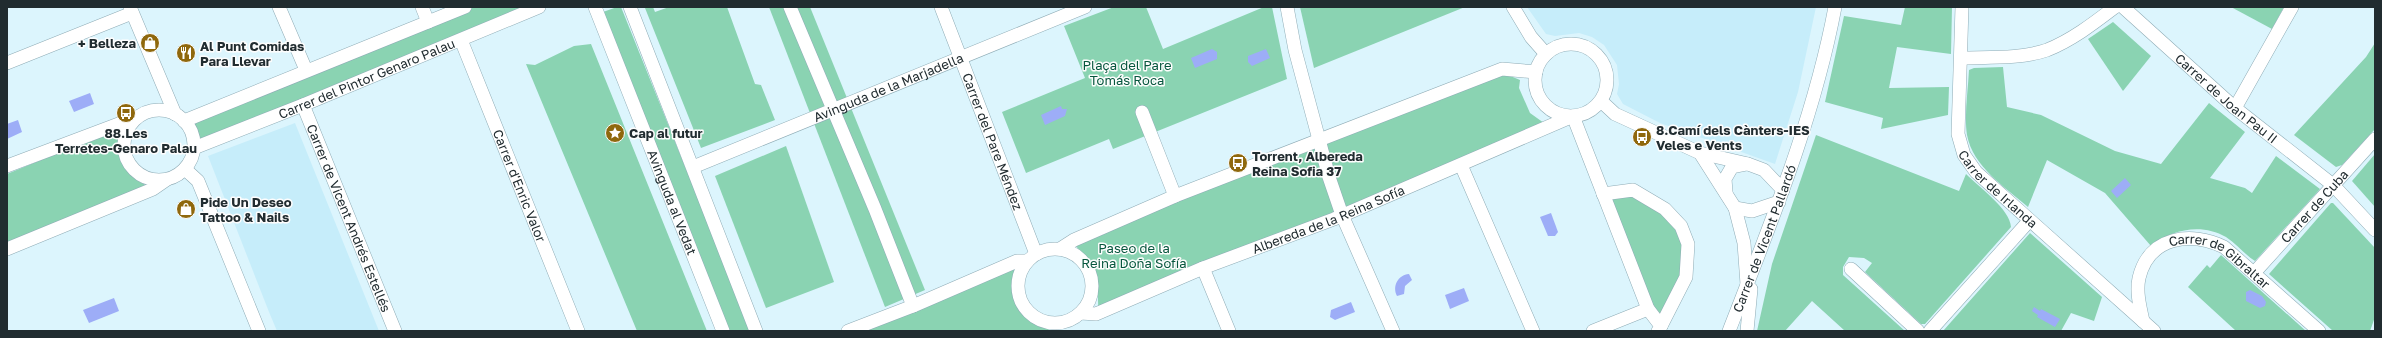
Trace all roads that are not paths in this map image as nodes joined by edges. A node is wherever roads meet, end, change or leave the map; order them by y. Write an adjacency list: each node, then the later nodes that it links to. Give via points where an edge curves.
1 (279, 7): 24 (street)
2 (422, 7): 18 (street)
3 (465, 7): 18 (street)
4 (539, 7): 19 (street, Carrer del Pintor Genaro Palau)
5 (595, 7): 70 (street, Avinguda al Vedat)
6 (630, 7): 41 (street)
7 (790, 7): 29 (street)
8 (941, 7): 21 (street, Carrer del Pare Méndez)
9 (1085, 7): 21 (street, Avinguda de la Marjadella)
10 (1287, 7): 35 (street)
11 (1513, 7): 20 (street, via 1531,37)
12 (1834, 7): 48 (street, Carrer de Vicent Pallardó, via 1814,96)
13 (1962, 7): 22 (street, Carrer de Irlanda)
14 (2115, 7): 22 (street, via 2073,38 2046,50 2019,55)
15 (2123, 7): 28 (street, Carrer de Joan Pau II)
16 (2292, 7): 28 (street)
17 (131, 10): 23 (street); 33 (street)
18 (428, 22): 24 (street)
19 (461, 40): 27 (street, Carrer del Pintor Genaro Palau); 69 (street, Carrer d'Enric Valor)
20 (1546, 54): 25 (street); 26 (street, via 1560,45 1573,44 1595,53 1602,63 1607,81)
21 (962, 57): 29 (street, Avinguda de la Marjadella); 55 (street, Carrer del Pare Méndez)
22 (1961, 58): 51 (street, Carrer de Irlanda, via 1958,134 1964,155 1976,172)
23 (7, 63)
24 (306, 70): 33 (street)
25 (1536, 72): 32 (street, via 1535,89 1540,100 1560,115); 35 (street, via 1502,69)
26 (1601, 102): 32 (street, via 1585,113); 37 (street, via 1615,114)
27 (303, 106): 36 (street, Carrer del Pintor Genaro Palau); 68 (street, Carrer de Vicent Andrés Estellés)
28 (2235, 108): 44 (street, Carrer de Joan Pau II)
29 (833, 109): 41 (street, Avinguda de la Marjadella); 61 (street)
30 (1142, 112): 47 (street)
31 (139, 116): 33 (street, via 154,110 166,111); 40 (street); 43 (street, via 129,126 123,141 129,165 139,175 150,180)
32 (1573, 116): 39 (street, Albereda de la Reina Sofía); 46 (street)
33 (180, 118): 36 (street, via 190,128)
34 (2375, 139): 44 (street, Carrer de Cuba)
35 (1318, 141): 47 (street); 50 (street)
36 (194, 148): 42 (street)
37 (1700, 153): 38 (street); 45 (street)
38 (1748, 164): 45 (street, via 1732,166 1725,180); 48 (street, via 1764,170)
39 (1461, 165): 50 (street, Albereda de la Reina Sofía); 75 (street)
40 (7, 166)
41 (693, 167): 71 (street)
42 (185, 169): 43 (street, via 177,176); 67 (street, via 198,181)
43 (166, 180): 53 (street, via 153,189)
44 (2333, 185): 52 (street, Carrer de Joan Pau II); 59 (street, Carrer de Cuba)
45 (1726, 193): 49 (street)
46 (1603, 194): 62 (street); 66 (street, via 1633,190 1665,209 1681,226 1688,244 1686,277)
47 (1175, 196): 54 (street, via 1074,240)
48 (1781, 196): 49 (street, via 1752,211); 58 (street, Carrer de Vicent Pallardó)
49 (1735, 208): 60 (street, via 1744,243)
50 (1342, 215): 56 (street, Albereda de la Reina Sofía); 74 (street)
51 (2029, 221): 64 (street, Carrer de Irlanda); 80 (street)
52 (2375, 230)
53 (7, 249)
54 (1060, 249): 55 (street, via 1048,249); 63 (street, via 1074,254 1084,262 1090,273 1093,286 1091,298)
55 (1032, 258): 61 (street, via 1017,261); 65 (street, via 1021,271 1018,282 1022,304 1039,320)
56 (1203, 268): 63 (street, Albereda de la Reina Sofía, via 1096,314); 73 (street)
57 (1851, 269): 79 (street)
58 (1753, 272): 60 (street, Carrer de Vicent Pallardó); 78 (street)
59 (2254, 274): 64 (street, Carrer de Gibraltar, via 2224,247 2208,240 2186,238 2168,242 2154,252 2144,266 2140,278 2138,289); 82 (street, Carrer de Gibraltar)
60 (1747, 287): 77 (street, Carrer de Vicent Pallardó)
61 (913, 306): 72 (street)
62 (1648, 309): 66 (street); 76 (street)
63 (1081, 313): 65 (street)
64 (2143, 321): 81 (street, Carrer de Irlanda)
65 (1061, 327)
66 (1659, 328)
67 (259, 331)
68 (395, 331)
69 (578, 331)
70 (723, 331)
71 (756, 331)
72 (848, 331)
73 (1229, 331)
74 (1392, 331)
75 (1532, 331)
76 (1592, 331)
77 (1729, 331)
78 (1747, 331)
79 (1918, 331)
80 (1930, 331)
81 (2154, 331)
82 (2319, 331)

